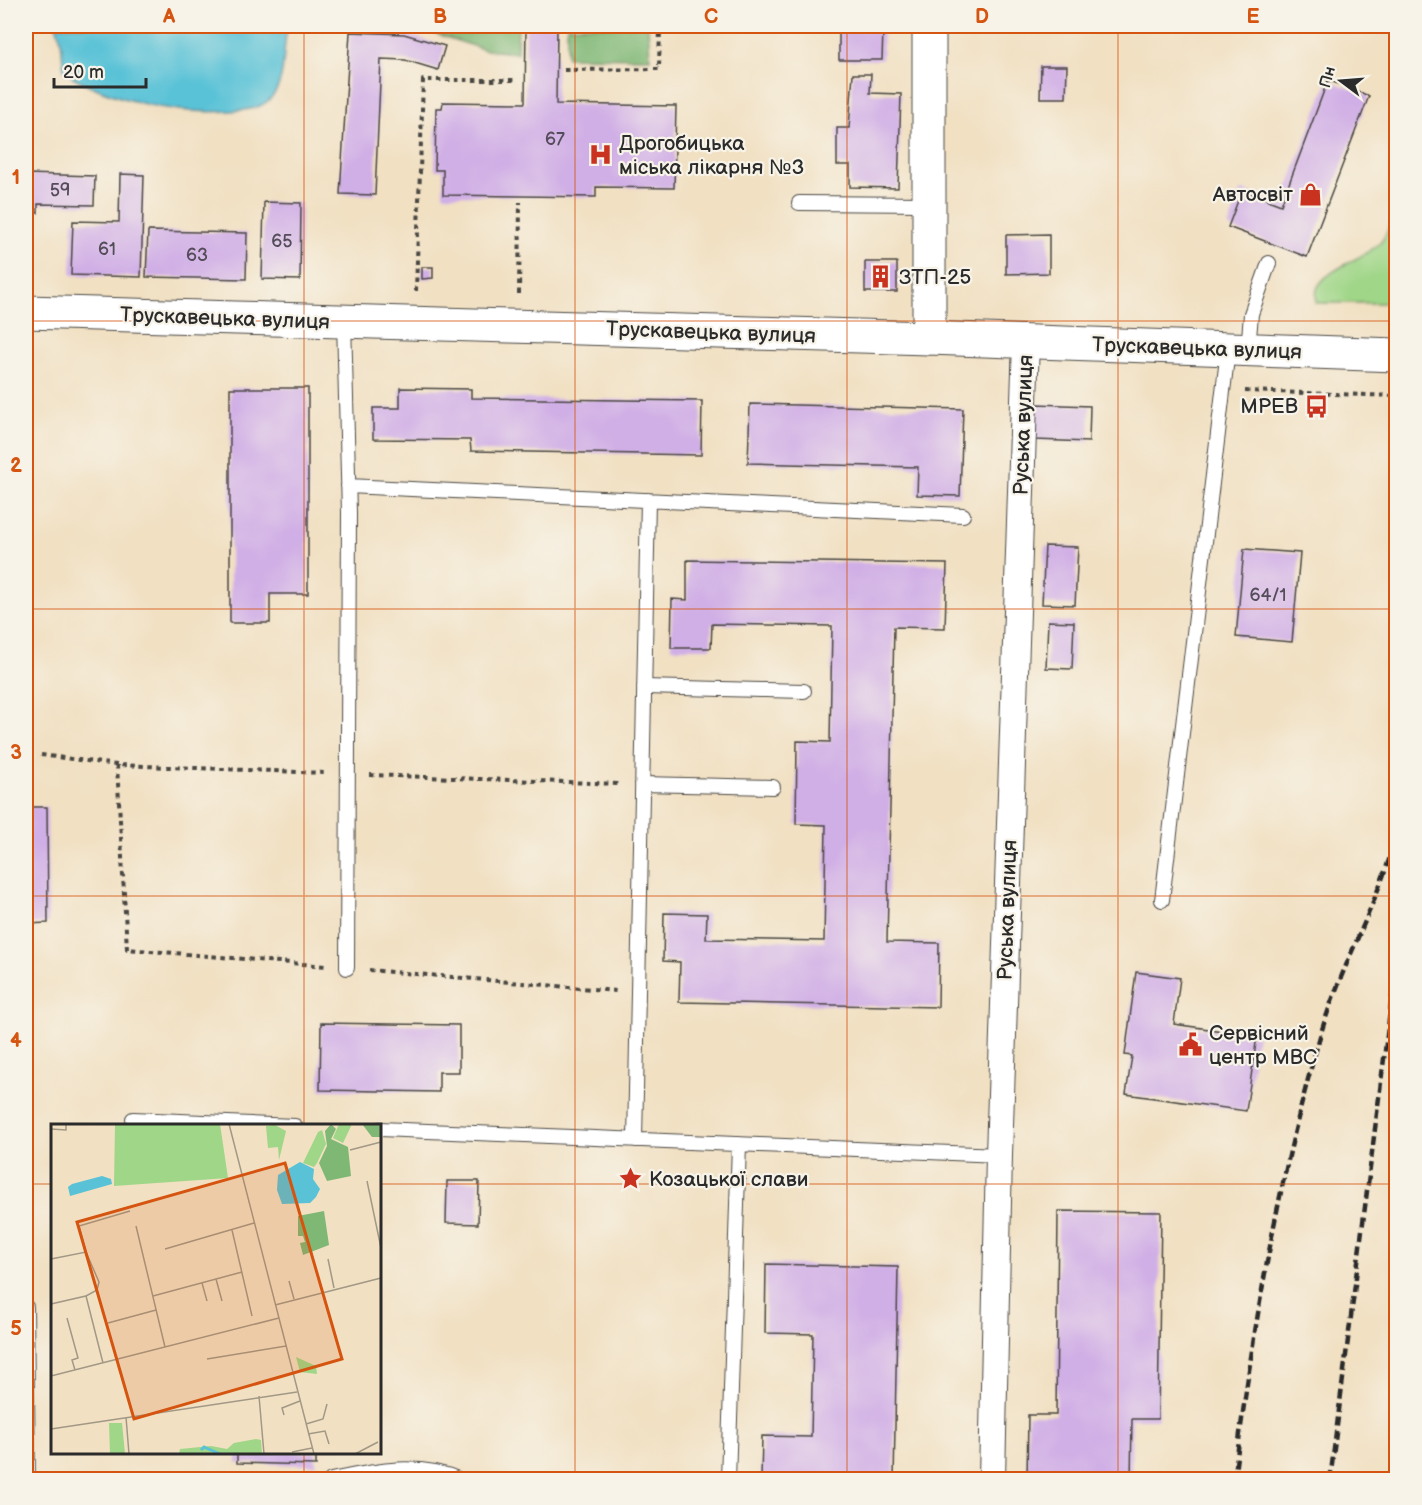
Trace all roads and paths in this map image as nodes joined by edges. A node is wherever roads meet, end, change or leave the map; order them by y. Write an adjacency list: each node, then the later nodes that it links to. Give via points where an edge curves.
1 (660, 26): 3 (path, via 659,69)
2 (929, 26): 7 (main road)
3 (564, 70)
4 (517, 80): 9 (path, via 423,80)
5 (520, 202): 10 (path)
6 (799, 203): 7 (lane)
7 (929, 204): 13 (main road)
8 (1269, 263): 15 (lane)
9 (416, 297)
10 (519, 300)
11 (26, 312): 12 (main road, Трускавецька вулиця)
12 (344, 321): 13 (main road, Трускавецька вулиця); 17 (lane)
13 (929, 338): 14 (main road, Трускавецька вулиця)
14 (1026, 341): 15 (main road, Трускавецька вулиця); 35 (street, Руська вулиця)
15 (1238, 350): 16 (main road, Трускавецька вулиця); 27 (lane)
16 (1396, 355)
17 (348, 486): 18 (lane); 24 (lane)
18 (648, 500): 19 (lane); 20 (lane)
19 (963, 515)
20 (644, 687): 21 (lane); 25 (lane)
21 (804, 691)
22 (41, 755): 23 (path)
23 (117, 765): 24 (path); 28 (path, via 127,950)
24 (348, 774): 25 (path); 28 (lane)
25 (642, 784): 26 (lane); 29 (lane)
26 (773, 787)
27 (1162, 900)
28 (347, 968): 29 (path)
29 (638, 992): 33 (lane)
30 (133, 1119): 31 (lane)
31 (268, 1124)
32 (381, 1129): 33 (lane)
33 (635, 1140): 34 (lane)
34 (740, 1144): 35 (lane); 40 (lane)
35 (999, 1155): 41 (street, Руська вулиця)
36 (26, 1307): 37 (lane)
37 (27, 1479)
38 (331, 1479): 39 (lane, via 411,1468 443,1472)
39 (460, 1479)
40 (728, 1479)
41 (992, 1479)

